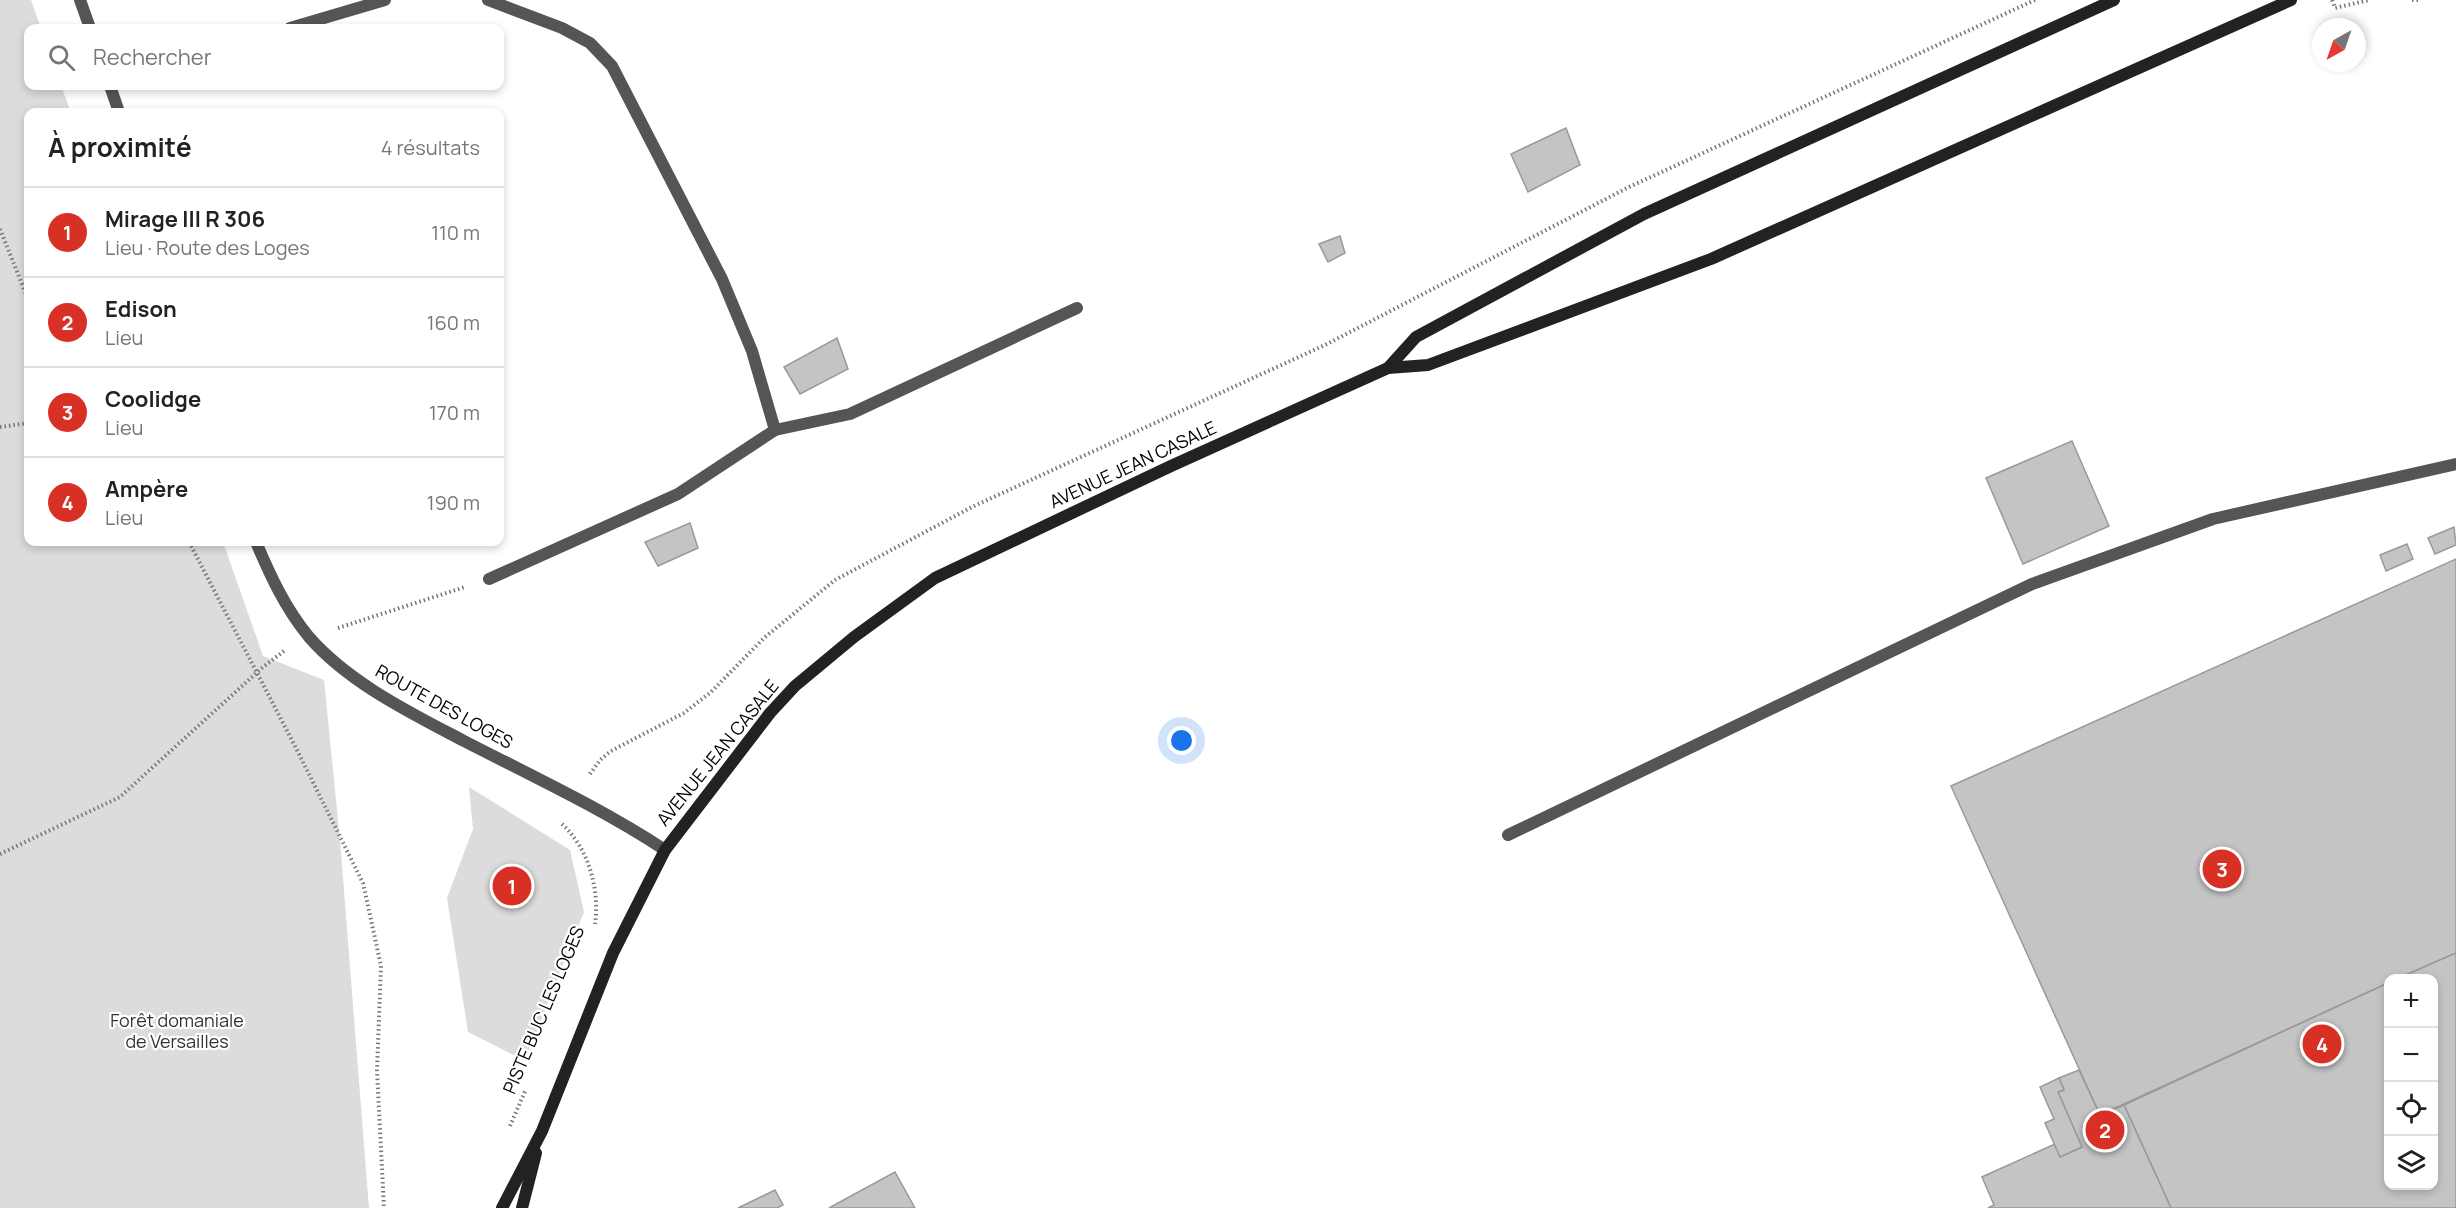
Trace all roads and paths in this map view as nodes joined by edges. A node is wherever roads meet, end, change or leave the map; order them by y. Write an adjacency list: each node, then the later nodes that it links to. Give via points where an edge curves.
1 (80, 0): 11 (street)
2 (385, 0): 12 (street)
3 (488, 0): 21 (street, via 562,28 590,43 612,66 722,279 752,351)
4 (2035, 0): 28 (path, via 1627,188 1327,344 972,507 835,580 764,638 711,692 684,713 600,760)
5 (2114, 0): 18 (main road, via 1644,214 1416,337)
6 (2290, 0): 18 (main road, via 1710,259 1428,365)
7 (2331, 0): 8 (path, via 2335,8)
8 (2369, 0)
9 (2412, 0): 10 (path)
10 (2420, 0)
11 (89, 24)
12 (304, 24)
13 (111, 90): 14 (street)
14 (118, 108)
15 (0, 230): 16 (path)
16 (24, 289)
17 (1077, 308): 21 (street, via 850,414)
18 (1388, 368): 30 (main road, AVENUE JEAN CASALE, via 935,578 795,686)
19 (24, 424): 20 (path)
20 (0, 427)
21 (775, 430): 25 (street, via 678,494)
22 (2456, 464): 29 (street, via 2213,519 2032,584)
23 (191, 546): 27 (path)
24 (258, 546): 26 (street, ROUTE DES LOGES, via 276,589)
25 (489, 579): 26 (path)
26 (310, 637): 27 (path, via 278,654); 28 (street, ROUTE DES LOGES, via 354,677 412,714)
27 (256, 674): 31 (path, via 120,797); 36 (path, via 363,883 381,966 377,1071)
28 (576, 798): 30 (street, ROUTE DES LOGES, via 617,818); 32 (path, PISTE BUC LES LOGES, via 562,824 581,846 589,864 595,922)
29 (1508, 835)
30 (665, 850): 35 (main road, AVENUE JEAN CASALE, via 613,953)
31 (0, 854)
32 (591, 933)
33 (526, 1087): 34 (path, PISTE BUC LES LOGES)
34 (508, 1131)
35 (542, 1131): 37 (main road, AVENUE JEAN CASALE); 38 (main road, AVENUE JEAN CASALE)
36 (384, 1208)
37 (502, 1208)
38 (522, 1208)

